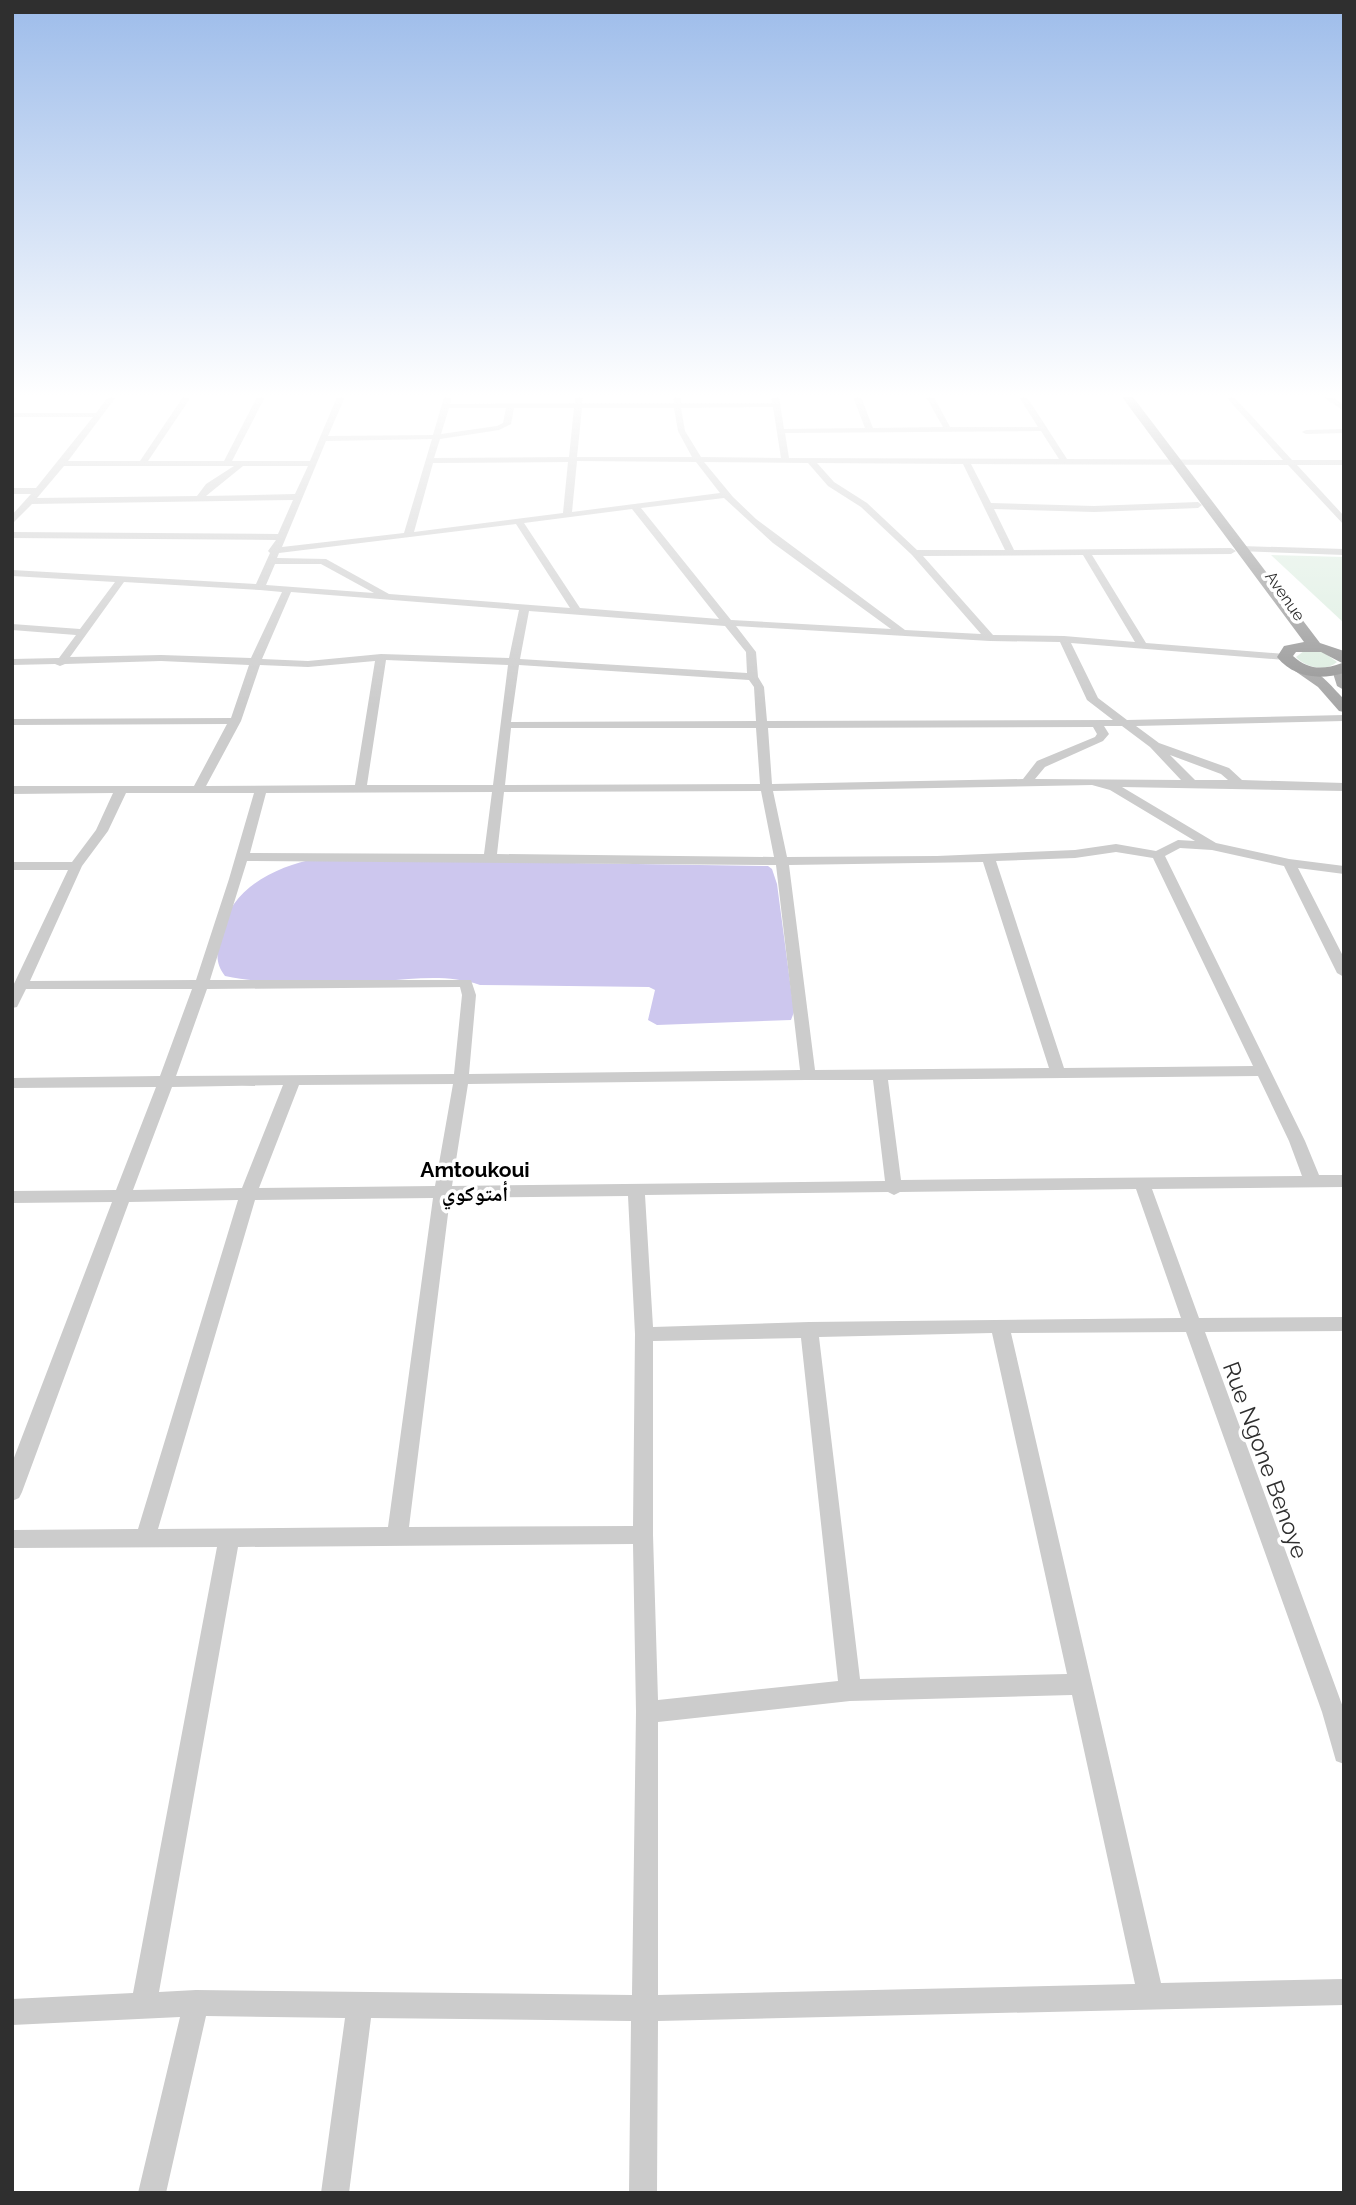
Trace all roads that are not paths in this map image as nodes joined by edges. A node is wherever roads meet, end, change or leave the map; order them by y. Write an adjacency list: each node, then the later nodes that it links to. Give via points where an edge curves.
1 (123, 500): 12 (street)
2 (295, 500): 22 (street)
3 (417, 500): 20 (street)
4 (569, 500): 16 (street)
5 (688, 500): 15 (street)
6 (730, 500): 39 (street, via 788,553 854,593)
7 (856, 500): 27 (street)
8 (983, 500): 14 (street)
9 (1196, 500): 13 (highway, Avenue)
10 (1199, 500): 23 (highway)
11 (1324, 500): 19 (street)
12 (29, 501): 17 (street)
13 (1199, 505): 14 (street, via 1094,509); 23 (highway, Avenue)
14 (986, 506): 24 (street)
15 (635, 507): 16 (street); 36 (street)
16 (567, 515): 18 (street)
17 (12, 521)
18 (519, 522): 20 (street); 35 (street)
19 (1344, 522)
20 (408, 535): 28 (street)
21 (12, 536): 22 (street)
22 (281, 537): 28 (street)
23 (1236, 550): 25 (street); 26 (street); 42 (highway); 44 (highway, Avenue, via 1290,634)
24 (1011, 552): 25 (street); 27 (street)
25 (1086, 552): 43 (street)
26 (1344, 552)
27 (915, 553): 40 (street)
28 (271, 556): 31 (street); 33 (street, via 323,562)
29 (12, 573): 30 (street)
30 (121, 580): 31 (street); 38 (street)
31 (260, 587): 32 (street)
32 (288, 589): 33 (street); 46 (street)
33 (389, 597): 34 (street)
34 (524, 608): 35 (street); 48 (street)
35 (577, 611): 36 (street)
36 (730, 623): 39 (street); 52 (street, via 751,652)
37 (12, 627): 38 (street)
38 (82, 632): 49 (street)
39 (902, 633): 40 (street)
40 (990, 638): 41 (street)
41 (1064, 639): 43 (street); 59 (street, via 1093,700)
42 (1315, 647): 44 (highway); 50 (highway)
43 (1143, 648): 44 (street)
44 (1290, 652): 51 (highway)
45 (381, 657): 46 (street, via 308,664); 48 (street); 68 (street)
46 (256, 660): 49 (street); 55 (street)
47 (12, 662): 49 (street)
48 (513, 662): 52 (street); 60 (street)
49 (60, 663)
50 (1342, 666): 51 (highway, via 1317,672)
51 (1300, 668): 53 (main road, via 1323,684)
52 (753, 677): 57 (street, via 759,687)
53 (1344, 708)
54 (1344, 718): 59 (street)
55 (235, 721): 56 (street); 72 (street)
56 (12, 722)
57 (761, 723): 58 (street); 60 (street); 66 (street)
58 (1096, 723): 59 (street); 62 (street, via 1103,734 1099,739 1041,764)
59 (1123, 723): 61 (street)
60 (508, 725): 69 (street)
61 (1155, 745): 64 (street); 65 (street, via 1225,771)
62 (1028, 780): 63 (street); 66 (street, via 916,786)
63 (1106, 783): 64 (street); 74 (street)
64 (1192, 784): 65 (street)
65 (1239, 784): 67 (street)
66 (766, 785): 69 (street); 79 (street)
67 (1344, 787)
68 (361, 788): 69 (street); 73 (street)
69 (499, 788): 78 (street)
70 (12, 790): 71 (street)
71 (121, 790): 72 (street); 82 (street, via 102,831)
72 (198, 790): 73 (street)
73 (261, 790): 76 (street)
74 (1212, 846): 75 (street, via 1178,844); 80 (street)
75 (1158, 855): 77 (street, via 1116,848); 88 (street)
76 (244, 857): 78 (street); 85 (street)
77 (988, 857): 79 (street); 89 (street)
78 (490, 858): 79 (street)
79 (781, 861): 91 (street)
80 (1289, 863): 83 (street); 84 (street)
81 (12, 866): 82 (street)
82 (76, 866): 86 (street)
83 (1344, 870)
84 (1344, 973)
85 (199, 984): 86 (street); 93 (street, via 466,983 470,995); 95 (street)
86 (23, 985): 87 (street)
87 (12, 1004)
88 (1262, 1071): 89 (street); 96 (street)
89 (1058, 1072): 90 (street)
90 (880, 1074): 91 (street); 99 (street)
91 (808, 1076): 93 (street)
92 (293, 1080): 93 (street); 95 (street); 103 (street)
93 (461, 1081): 101 (street)
94 (12, 1083): 95 (street)
95 (164, 1083): 102 (street)
96 (1312, 1180): 97 (street); 98 (street)
97 (1344, 1181)
98 (1142, 1184): 99 (street); 105 (street, Rue Ngone Benoye)
99 (894, 1189): 100 (street)
100 (636, 1192): 101 (street); 109 (street)
101 (442, 1194): 103 (street); 114 (street)
102 (122, 1195): 103 (street); 104 (street); 110 (street)
103 (248, 1195): 112 (street)
104 (12, 1197)
105 (1190, 1324): 106 (street); 107 (street); 119 (street, Rue Ngone Benoye)
106 (1344, 1324)
107 (1000, 1326): 108 (street); 116 (street)
108 (809, 1329): 109 (street); 117 (street)
109 (644, 1334): 111 (street)
110 (12, 1492)
111 (643, 1535): 114 (street); 118 (street)
112 (146, 1536): 113 (street); 115 (street)
113 (229, 1538): 114 (street); 125 (street)
114 (397, 1538)
115 (12, 1539)
116 (1082, 1684): 117 (street); 122 (street)
117 (850, 1690): 118 (street)
118 (647, 1712): 126 (street)
119 (1338, 1712): 120 (street, Rue Ngone Benoye)
120 (1344, 1753)
121 (1344, 1992): 122 (street)
122 (1150, 1994): 126 (street)
123 (196, 2003): 124 (street); 125 (street); 128 (street)
124 (360, 2005): 126 (street); 129 (street)
125 (144, 2006): 127 (street)
126 (643, 2008): 130 (street)
127 (12, 2012)
128 (152, 2193)
129 (335, 2193)
130 (643, 2193)

